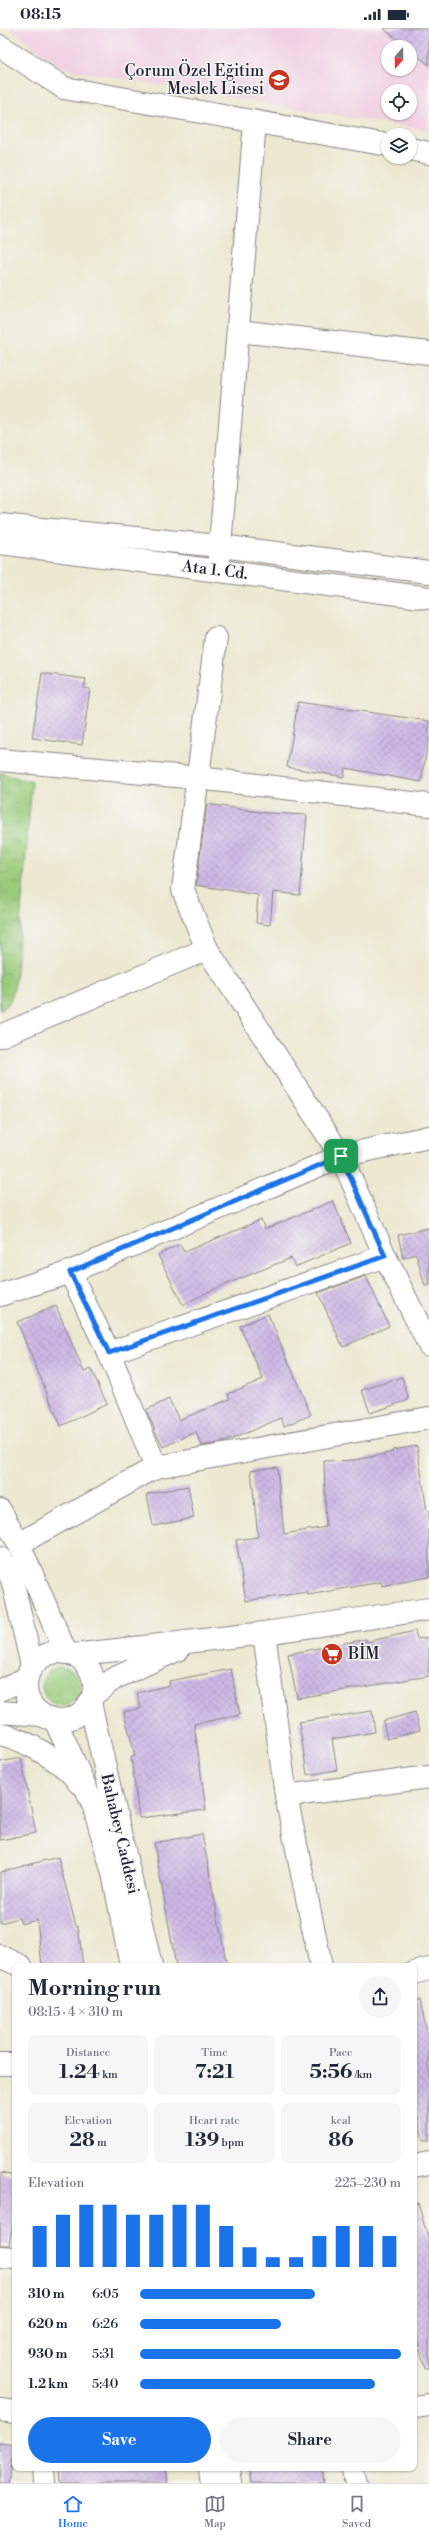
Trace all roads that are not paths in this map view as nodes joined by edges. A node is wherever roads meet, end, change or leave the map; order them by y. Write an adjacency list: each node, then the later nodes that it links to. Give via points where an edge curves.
1 (0, 46): 2 (street, via 64,88)
2 (255, 122): 3 (street); 6 (street)
3 (381, 144)
4 (417, 150): 5 (street)
5 (429, 152)
6 (238, 331): 7 (street); 10 (street)
7 (429, 353)
8 (0, 525): 10 (street, Ata 1. Cd.)
9 (0, 543): 11 (street, Ata 1. Cd.)
10 (220, 546): 11 (street); 12 (street, Ata 1. Cd.)
11 (218, 570): 13 (street, Ata 1. Cd.)
12 (429, 572)
13 (429, 598)
14 (216, 638): 16 (street)
15 (0, 760): 16 (street)
16 (198, 778): 17 (street); 18 (street, via 182,890)
17 (429, 804)
18 (207, 949): 19 (street); 21 (street)
19 (0, 1036)
20 (429, 1137): 21 (street)
21 (341, 1156): 22 (street); 23 (street)
22 (385, 1256): 25 (street); 26 (street)
23 (70, 1272): 24 (street); 26 (street)
24 (0, 1295)
25 (429, 1345)
26 (109, 1353): 28 (street)
27 (429, 1418): 28 (street)
28 (156, 1467): 30 (street)
29 (0, 1510): 30 (street)
30 (19, 1544): 35 (street)
31 (0, 1558): 36 (street, via 12,1579)
32 (429, 1609): 33 (street)
33 (264, 1633): 34 (street); 43 (street)
34 (195, 1642): 35 (street); 38 (street, via 115,1678)
35 (69, 1654): 36 (street, via 47,1655); 38 (street, via 88,1667 94,1685)
36 (30, 1672): 37 (street); 40 (street, via 28,1699)
37 (0, 1690)
38 (91, 1699): 40 (street, via 75,1717); 48 (street, Bahabey Caddesi)
39 (0, 1712): 40 (street)
40 (48, 1717): 44 (street, Bahabey Caddesi)
41 (0, 1734): 44 (street, via 33,1747 52,1759 76,1779)
42 (429, 1777): 43 (street)
43 (286, 1796): 49 (street)
44 (93, 1804): 47 (street, Bahabey Caddesi, via 113,1873)
45 (0, 1956): 46 (street)
46 (15, 1963)
47 (130, 1963)
48 (150, 1963)
49 (320, 1963)
50 (429, 1969): 51 (street)
51 (417, 1972)
52 (0, 2064): 53 (street)
53 (12, 2064)
54 (429, 2163): 55 (street)
55 (417, 2165)
56 (0, 2257): 57 (street)
57 (12, 2258)
58 (429, 2406): 59 (street)
59 (417, 2407)
60 (0, 2410): 61 (street)
61 (12, 2412)
62 (43, 2471): 66 (street)
63 (210, 2471): 67 (street)
64 (229, 2471): 68 (street)
65 (353, 2471): 69 (street)
66 (44, 2483)
67 (212, 2483)
68 (231, 2483)
69 (356, 2483)

